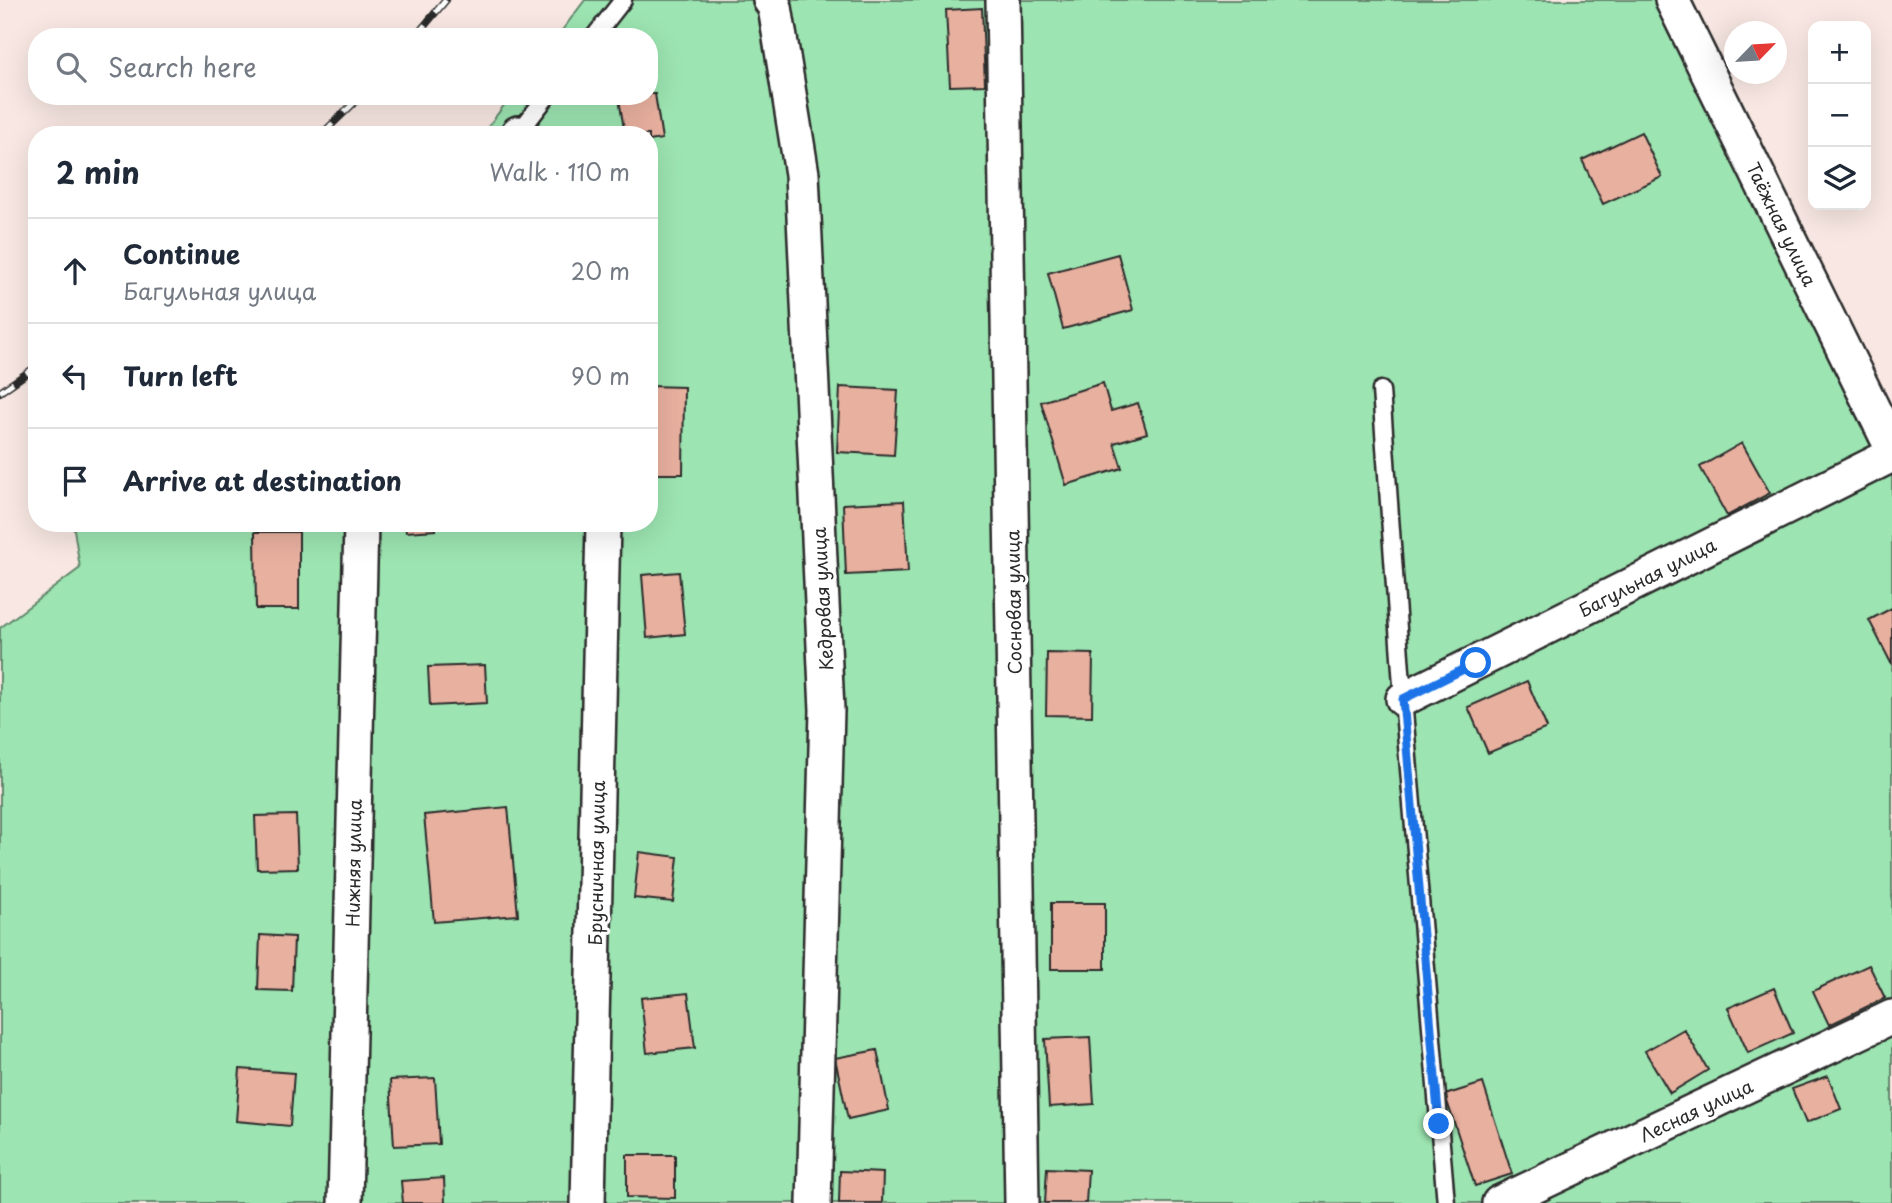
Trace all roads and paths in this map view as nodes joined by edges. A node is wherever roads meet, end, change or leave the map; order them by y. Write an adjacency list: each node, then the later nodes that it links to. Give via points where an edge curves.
1 (623, 0): 5 (lane)
2 (770, 0): 17 (street, Кедровая улица, via 775,6 802,174 827,710)
3 (1003, 0): 18 (street, Сосновая улица)
4 (1672, 0): 9 (street, Таёжная улица)
5 (601, 28)
6 (540, 105): 7 (lane)
7 (524, 126)
8 (1381, 390): 13 (lane)
9 (1892, 448)
10 (1892, 455): 13 (street, Багульная улица)
11 (361, 532): 15 (street, Нижняя улица)
12 (603, 532): 16 (street, Брусничная улица)
13 (1403, 699): 19 (lane)
14 (1892, 1017): 20 (street, Лесная улица)
15 (345, 1203)
16 (588, 1203)
17 (814, 1203)
18 (1022, 1203)
19 (1446, 1203)
20 (1499, 1203)

